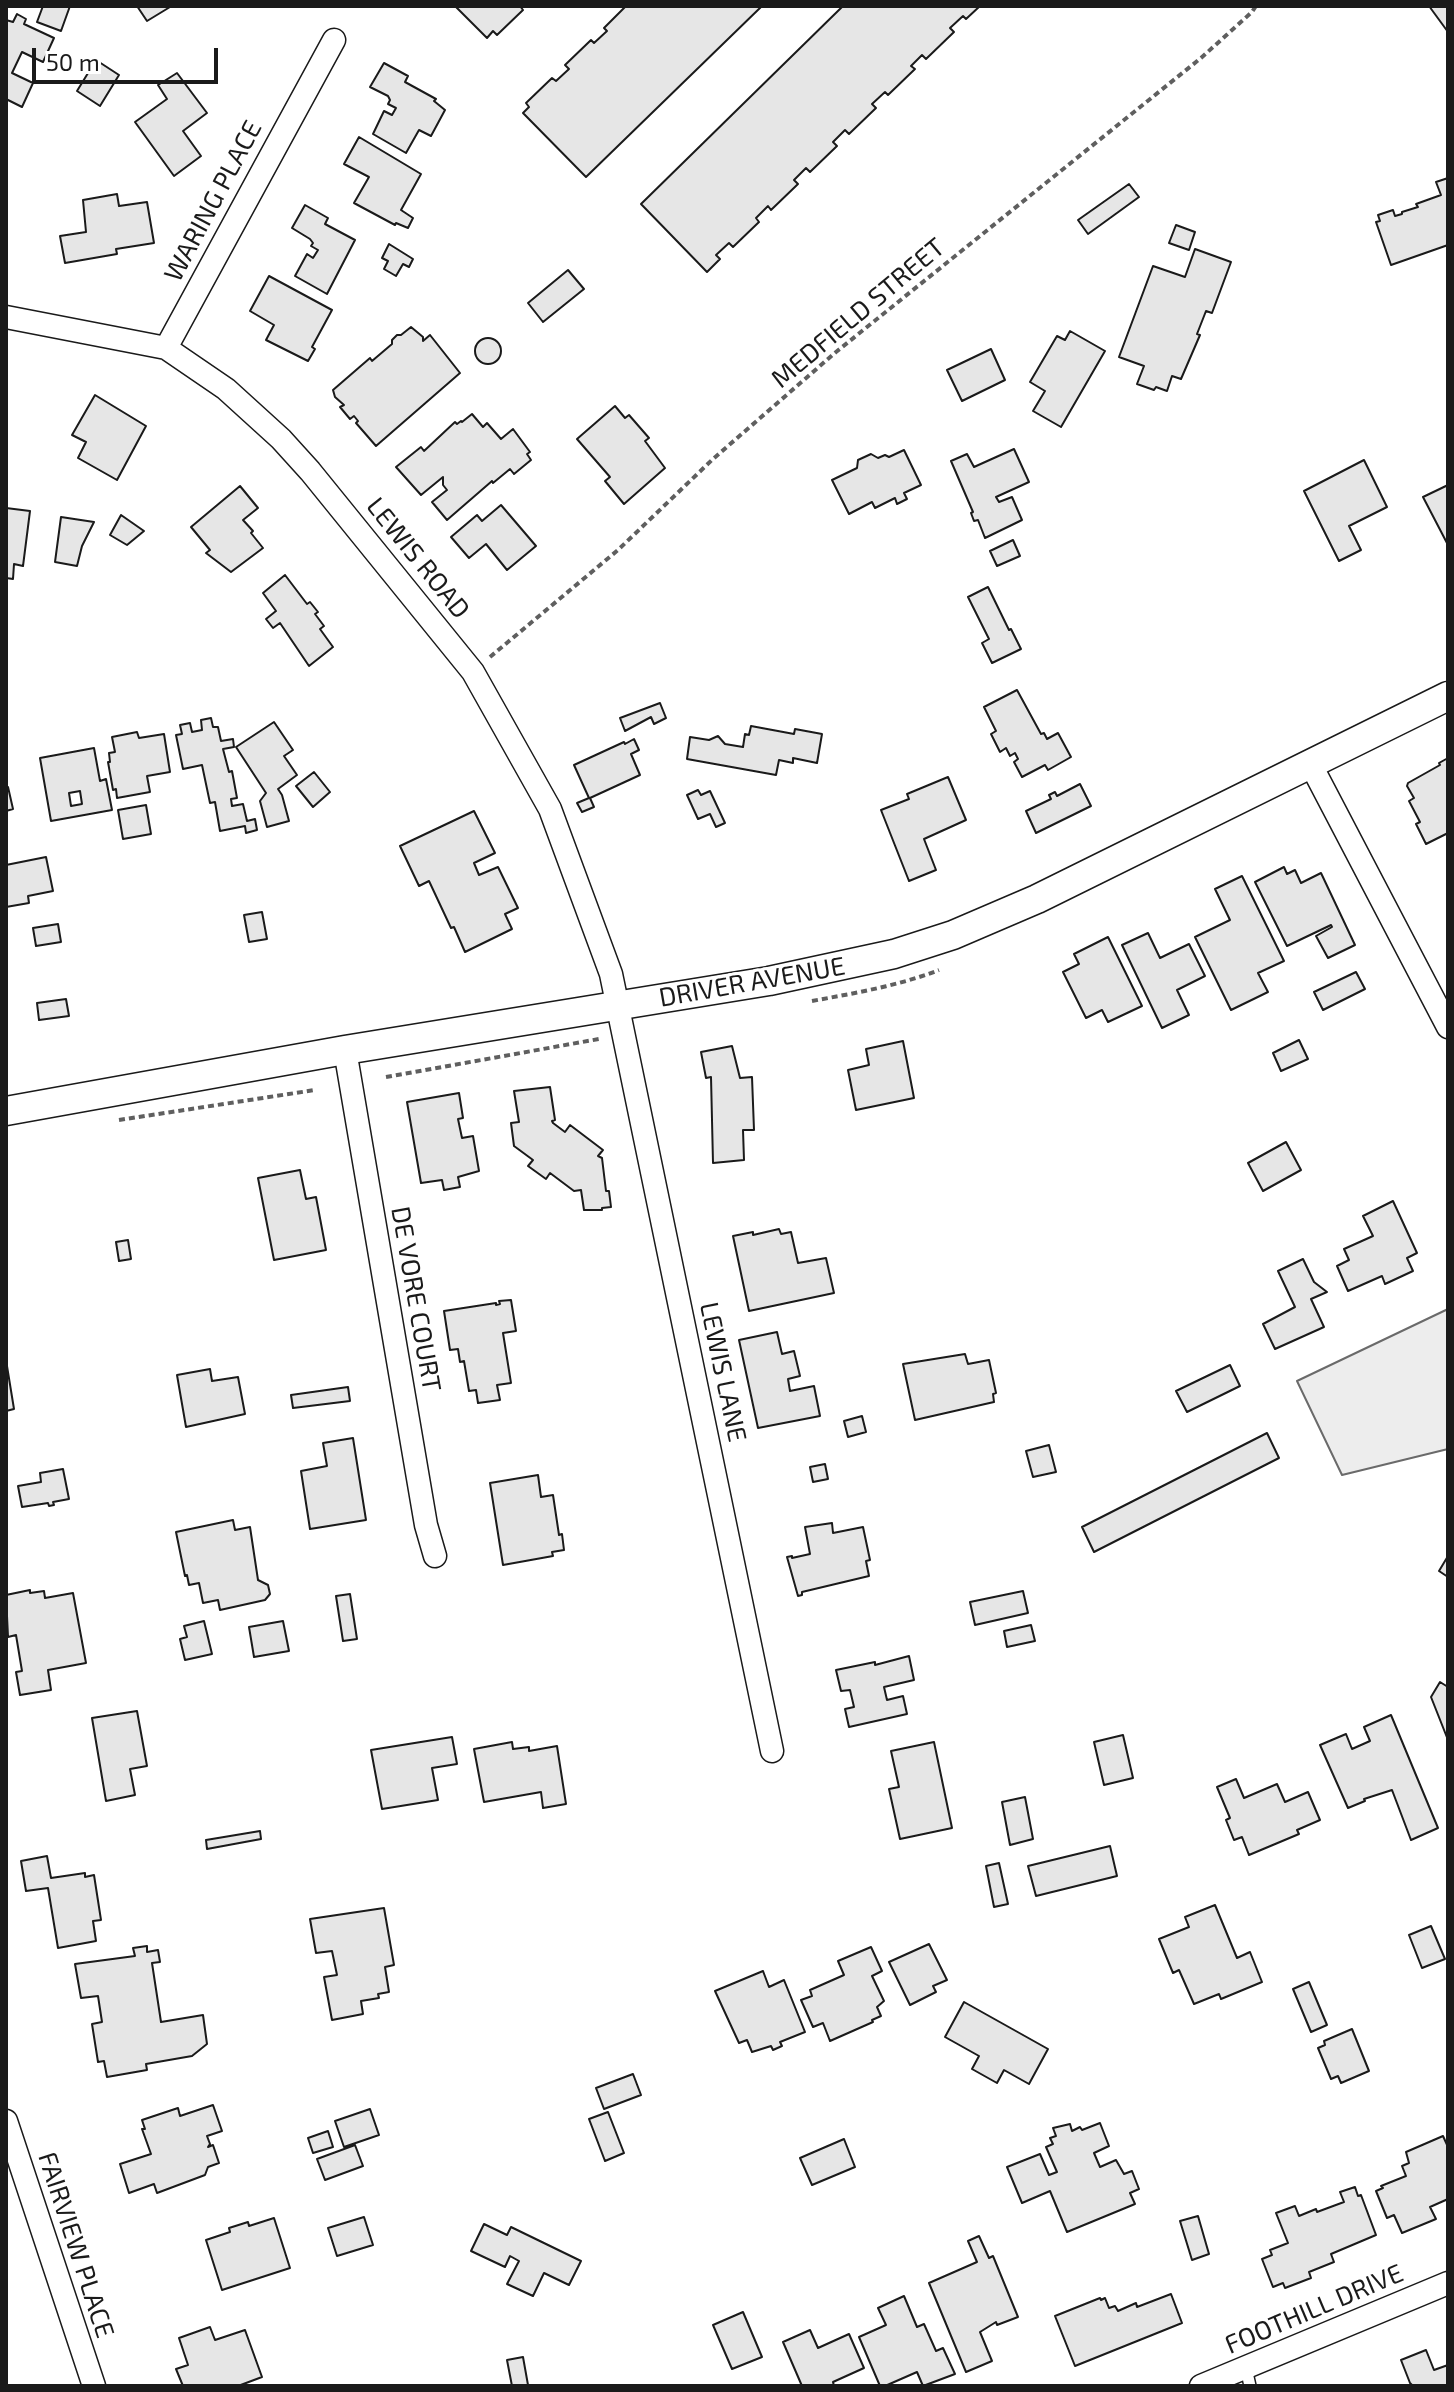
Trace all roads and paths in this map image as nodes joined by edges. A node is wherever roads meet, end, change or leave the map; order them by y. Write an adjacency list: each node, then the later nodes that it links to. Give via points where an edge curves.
1 (1256, 6): 5 (path, MEDFIELD STREET, via 1201,58 836,352 618,550)
2 (334, 40): 4 (street, WARING PLACE)
3 (6, 317): 4 (street, LEWIS ROAD)
4 (166, 348): 8 (street, LEWIS ROAD, via 226,389 281,439 473,672 550,809)
5 (490, 657)
6 (1448, 696): 7 (street, DRIVER AVENUE)
7 (1311, 765): 8 (street, DRIVER AVENUE, via 953,935 850,965); 9 (street)
8 (618, 1005): 11 (street, DRIVER AVENUE); 17 (street, LEWIS LANE)
9 (1448, 1027)
10 (599, 1039): 12 (path)
11 (345, 1050): 14 (street, DRIVER AVENUE); 16 (street, DE VORE COURT)
12 (386, 1077)
13 (315, 1090): 15 (path)
14 (6, 1111)
15 (106, 1122)
16 (435, 1556)
17 (772, 1751)
18 (6, 2121): 21 (street, FAIRVIEW PLACE)
19 (1448, 2283): 20 (street, FOOTHILL DRIVE)
20 (1237, 2379): 22 (street, FOOTHILL DRIVE)
21 (94, 2386)
22 (1201, 2386)

